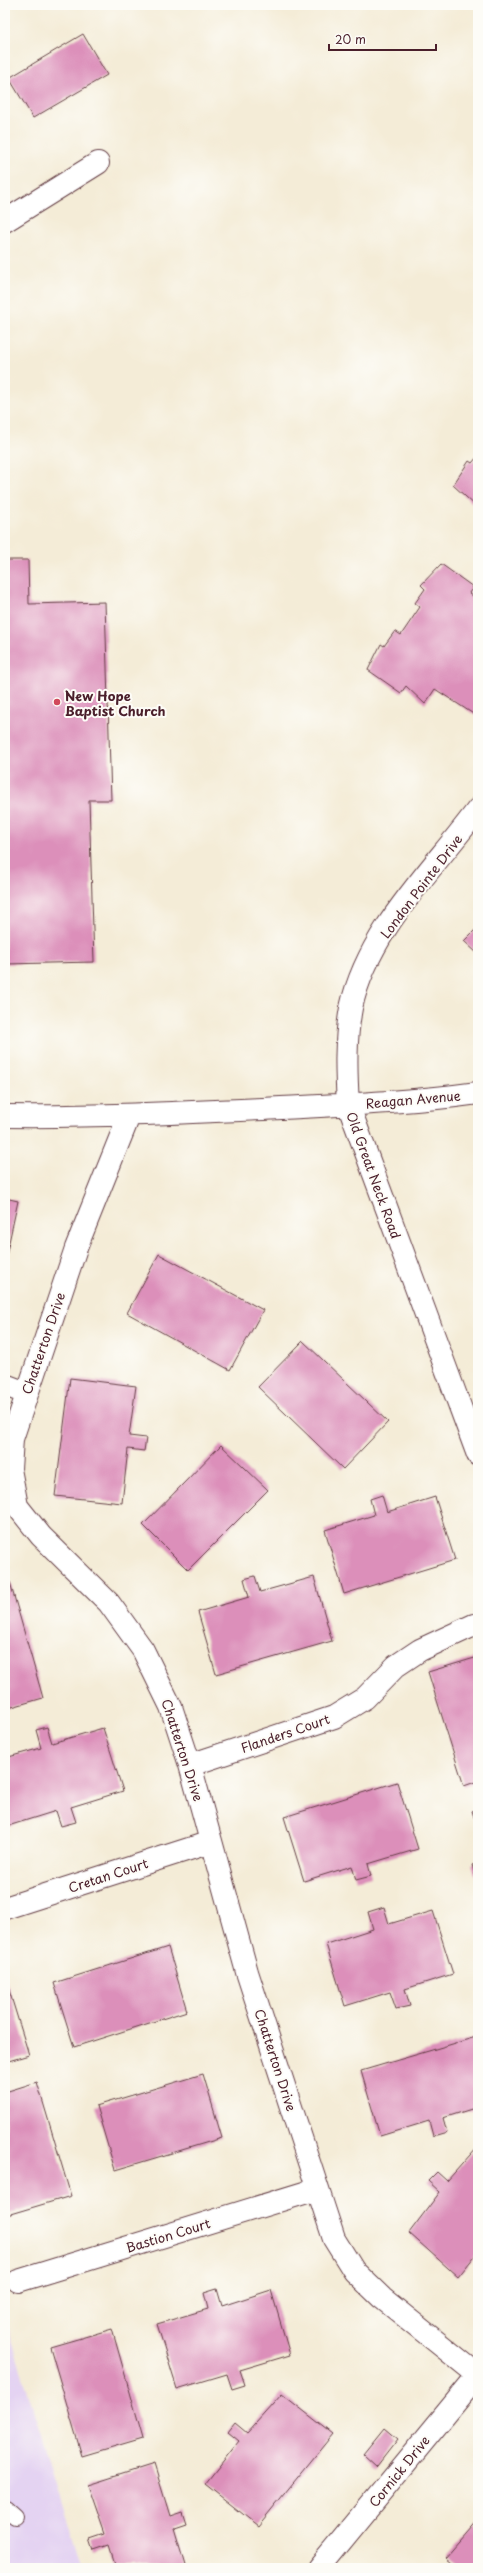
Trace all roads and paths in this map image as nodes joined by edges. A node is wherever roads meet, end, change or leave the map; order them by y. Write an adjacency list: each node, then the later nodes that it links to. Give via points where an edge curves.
1 (98, 163): 2 (street)
2 (5, 221)
3 (478, 809): 5 (street, London Pointe Drive, via 387,928 366,965 352,1007 345,1060)
4 (478, 1093): 5 (street, Reagan Avenue)
5 (348, 1104): 7 (street, Old Great Neck Road); 10 (street, Old Great Neck Road)
6 (5, 1116): 7 (street, Old Great Neck Road)
7 (129, 1116): 9 (street, Chatterton Drive, via 76,1248)
8 (5, 1385): 9 (street)
9 (26, 1393): 12 (street, Chatterton Drive, via 12,1439 10,1469 17,1506 41,1536 109,1603 143,1650 170,1707)
10 (478, 1456)
11 (474, 1625): 12 (street, Flanders Court, via 420,1650 396,1666 365,1698 334,1717)
12 (190, 1765): 13 (street, Chatterton Drive)
13 (211, 1842): 14 (street, Cretan Court); 15 (street, Chatterton Drive, via 248,1972)
14 (5, 1908)
15 (317, 2189): 16 (street, Bastion Court); 17 (street, Chatterton Drive, via 334,2239 354,2271 382,2298)
16 (18, 2281)
17 (478, 2375): 18 (street, Cornick Drive)
18 (319, 2568)

